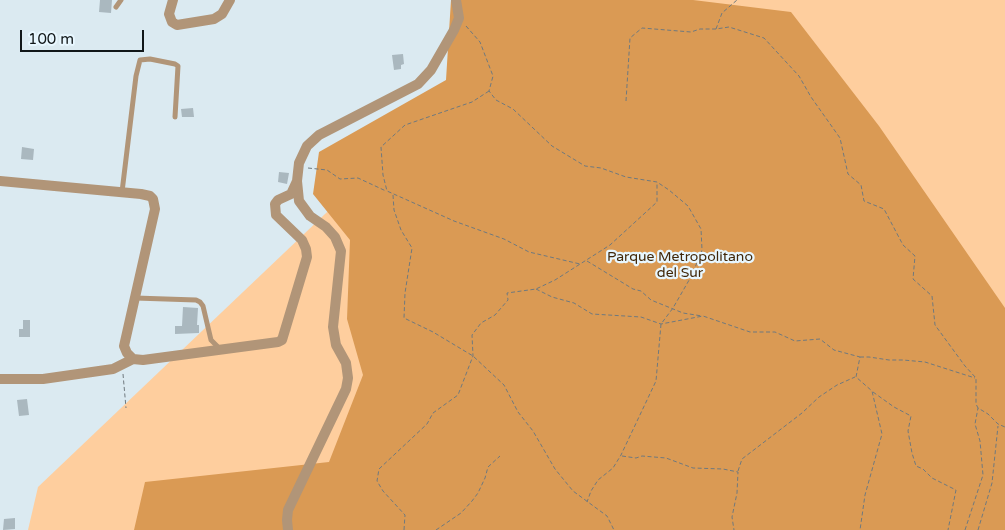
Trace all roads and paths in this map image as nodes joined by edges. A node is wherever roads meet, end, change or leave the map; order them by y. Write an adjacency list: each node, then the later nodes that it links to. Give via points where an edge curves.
1 (121, 0): 6 (lane)
2 (173, 0): 3 (street, via 170,19 177,25 184,25 214,19 222,14)
3 (230, 0)
4 (456, 0): 7 (street)
5 (737, 0): 8 (path, via 722,13)
6 (116, 6)
7 (456, 26): 9 (path, via 467,26 480,42 493,76); 12 (street, via 431,70 418,84 319,136 307,146)
8 (716, 29): 10 (path, via 691,32 642,28 630,38); 31 (path, via 729,27 764,38 799,76 840,138 848,174 861,185 864,201 884,209 902,245 915,256 913,279 932,296 935,325)
9 (489, 91): 15 (path, via 552,146 585,166); 16 (path, via 472,102 405,125 381,147)
10 (626, 101)
11 (175, 117): 17 (lane, via 178,66 150,59 140,60)
12 (299, 168): 14 (street); 16 (path, via 327,170 340,179 358,178)
13 (0, 181): 17 (street)
14 (296, 182): 26 (street, via 290,194 275,204 276,215 302,240 307,257 284,336 278,342); 42 (street, via 298,202 326,227 340,251 333,327 348,378 346,389 288,510)
15 (657, 182): 19 (path, via 657,202 610,245); 23 (path, via 688,206 701,230 702,250)
16 (387, 191): 18 (path)
17 (122, 192): 22 (street, via 150,196 155,210)
18 (393, 195): 20 (path, via 529,252); 27 (path, via 401,230 412,248 404,318)
19 (586, 261): 20 (path); 23 (path, via 608,276 642,291 652,300)
20 (581, 264): 21 (path)
21 (536, 289): 25 (path, via 574,303 592,314 641,317); 27 (path, via 507,293 508,300 495,315 481,322 472,335)
22 (135, 298): 26 (lane, via 200,302 211,340); 29 (street, via 124,346)
23 (673, 308): 24 (path); 25 (path)
24 (702, 316): 25 (path); 28 (path, via 750,332 775,332 794,341 820,339 834,350)
25 (661, 324): 38 (path, via 656,381)
26 (221, 349): 29 (street)
27 (473, 356): 41 (path, via 504,384 555,469 573,492); 43 (path, via 458,395 433,413 427,424 379,469 377,481 405,515)
28 (860, 358): 30 (path); 31 (path, via 925,362)
29 (129, 361): 32 (street, via 112,369 43,379); 34 (path, via 123,379)
30 (856, 377): 33 (path); 40 (path, via 820,397 742,459)
31 (976, 378): 35 (path)
32 (0, 379)
33 (872, 391): 47 (path, via 882,434); 48 (path, via 911,416 908,431 916,466 956,490)
34 (126, 408)
35 (978, 408): 36 (path); 49 (path, via 975,424 983,474)
36 (998, 424): 37 (path); 50 (path, via 992,483)
37 (1005, 427)
38 (621, 455): 40 (path, via 666,458 693,468); 41 (path, via 590,491)
39 (500, 456): 44 (path, via 488,467 482,486 472,501)
40 (738, 472): 46 (path, via 732,517)
41 (587, 502): 45 (path, via 607,516)
42 (288, 530)
43 (404, 530)
44 (436, 530)
45 (614, 530)
46 (734, 530)
47 (860, 530)
48 (948, 530)
49 (965, 530)
50 (978, 530)

